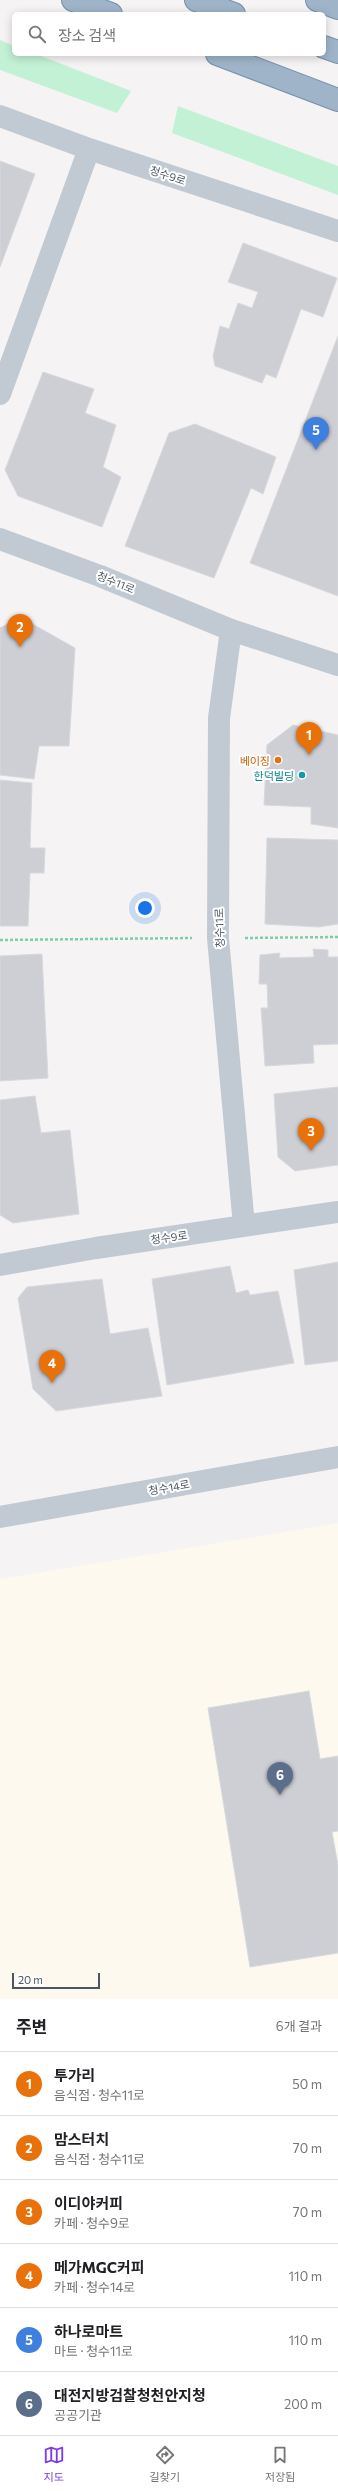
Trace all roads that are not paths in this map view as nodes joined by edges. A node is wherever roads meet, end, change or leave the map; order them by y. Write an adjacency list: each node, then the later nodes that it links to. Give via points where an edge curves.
1 (73, 0): 5 (highway)
2 (196, 0): 6 (highway)
3 (317, 0): 4 (highway)
4 (338, 8)
5 (106, 12)
6 (229, 12)
7 (326, 48): 8 (highway)
8 (338, 52)
9 (222, 56): 10 (highway)
10 (338, 100)
11 (0, 116): 12 (street, 청수9로)
12 (89, 149): 13 (street, 청수9로); 14 (street)
13 (338, 231)
14 (0, 394)
15 (0, 540): 16 (street, 청수11로, via 96,574)
16 (230, 630): 17 (street, 청수11로); 19 (street, 청수11로, via 219,718 218,938)
17 (338, 665)
18 (338, 1212): 19 (street, 청수9로)
19 (244, 1226): 20 (street, 청수9로)
20 (0, 1265)
21 (338, 1457): 22 (street, 청수14로)
22 (0, 1517)

